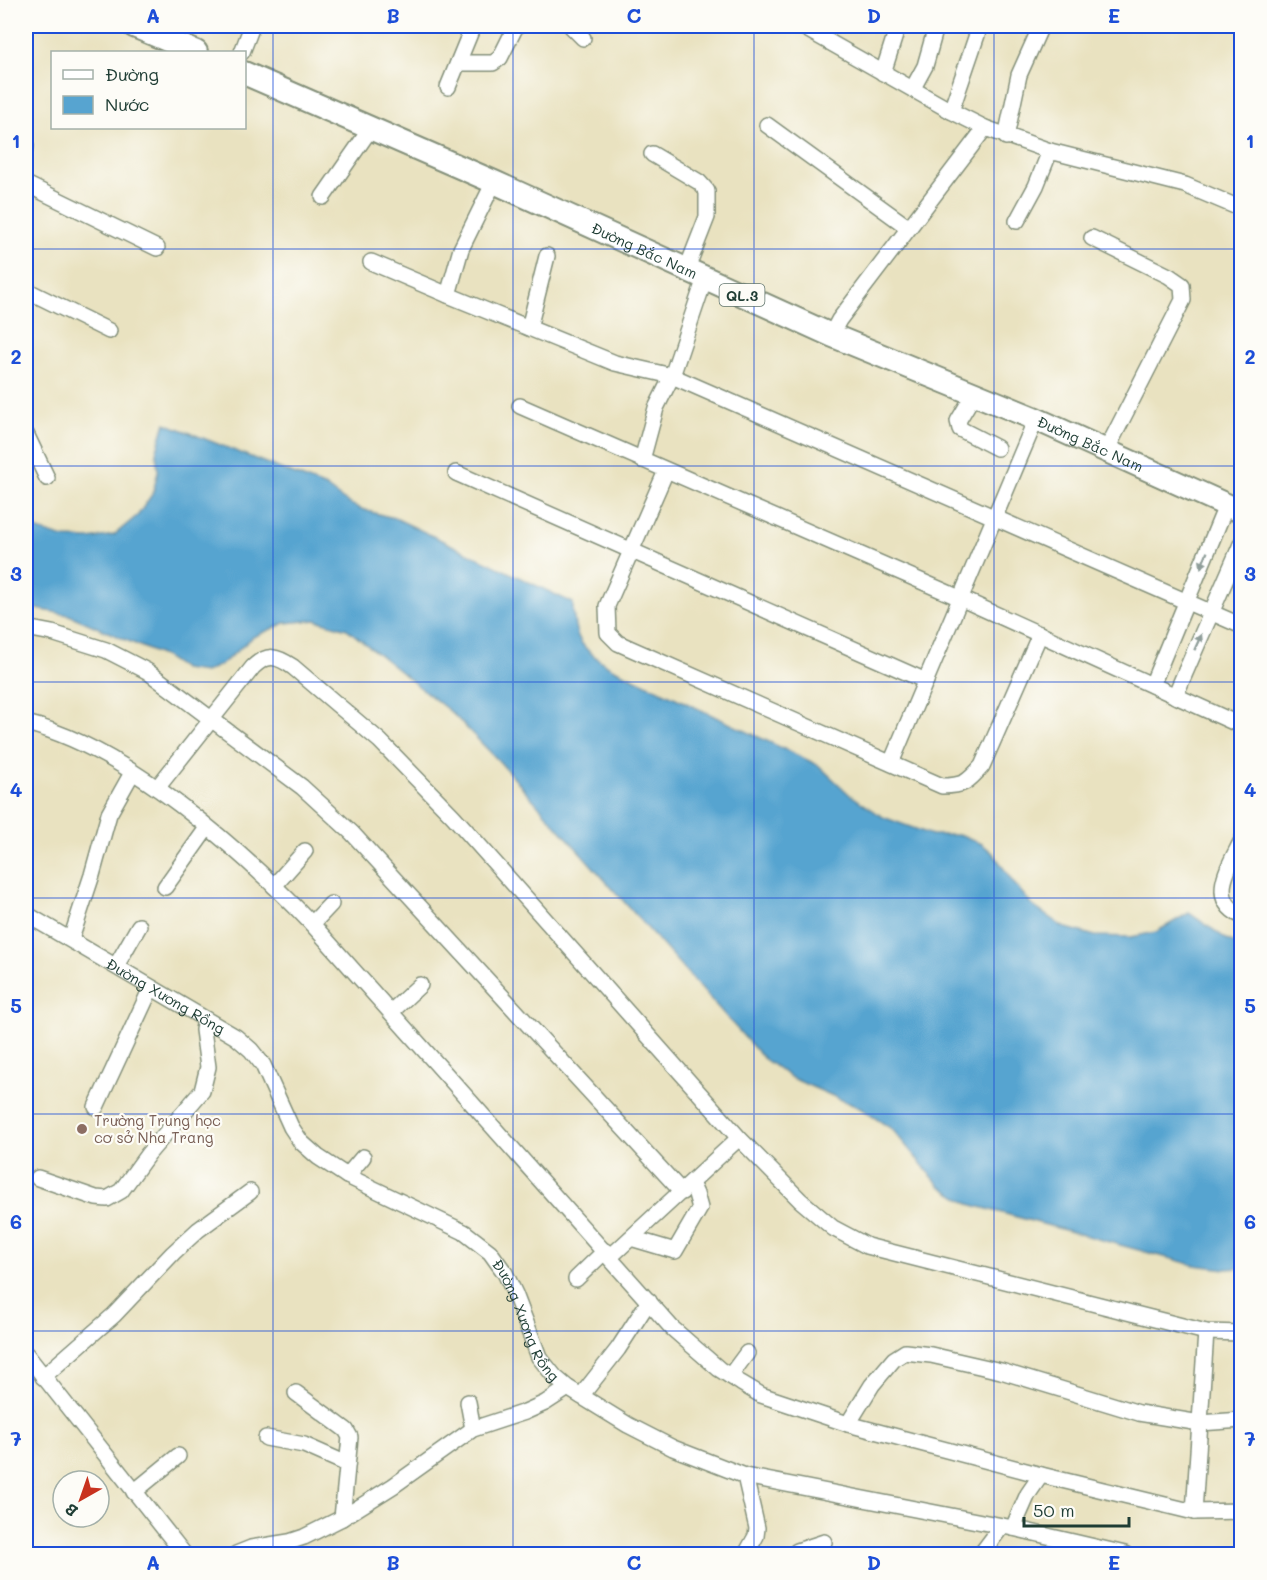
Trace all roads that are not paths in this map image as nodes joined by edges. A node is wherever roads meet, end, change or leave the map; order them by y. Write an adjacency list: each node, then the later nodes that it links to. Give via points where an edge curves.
1 (134, 26): 12 (highway)
2 (252, 26): 13 (street)
3 (473, 26): 14 (street)
4 (516, 26): 14 (street, via 500,58 493,63)
5 (572, 26): 11 (street)
6 (801, 26): 15 (street)
7 (980, 26): 19 (street)
8 (1041, 26): 23 (street, via 1019,75)
9 (936, 27): 18 (street, via 925,66)
10 (897, 29): 15 (street)
11 (583, 38)
12 (194, 51)
13 (242, 51)
14 (458, 63): 17 (street)
15 (883, 73): 18 (street)
16 (246, 75): 21 (highway, Đường Bắc Nam / QL.3)
17 (448, 87)
18 (913, 88): 19 (street)
19 (951, 111): 22 (street)
20 (767, 125): 31 (street)
21 (370, 128): 26 (highway, Đường Bắc Nam / QL.3); 28 (street)
22 (985, 128): 23 (street); 31 (street)
23 (1006, 137): 24 (street)
24 (1050, 151): 29 (street, via 1185,185); 30 (street)
25 (652, 154): 36 (street, via 699,182 707,192 707,217)
26 (494, 182): 36 (highway, Đường Bắc Nam / QL.3); 38 (street, via 461,249)
27 (26, 184): 33 (street)
28 (323, 197)
29 (1242, 209)
30 (1017, 221)
31 (909, 228): 41 (street)
32 (1092, 238): 48 (street, via 1169,276 1184,291 1183,300)
33 (157, 248)
34 (547, 256): 39 (street)
35 (371, 262): 38 (street)
36 (696, 275): 41 (highway, Đường Bắc Nam / QL.3); 42 (street)
37 (26, 290): 40 (street)
38 (448, 295): 39 (street)
39 (529, 328): 42 (street, via 615,363)
40 (109, 331)
41 (831, 335): 43 (highway, Đường Bắc Nam / QL.3)
42 (672, 376): 49 (street, via 656,408); 54 (street)
43 (974, 394): 45 (highway, Đường Bắc Nam / QL.3); 47 (street, via 958,421 960,429)
44 (520, 406): 49 (street)
45 (1036, 420): 48 (highway, Đường Bắc Nam / QL.3); 54 (street)
46 (26, 434): 52 (street)
47 (997, 448)
48 (1106, 451): 53 (highway, Đường Bắc Nam / QL.3)
49 (642, 460): 50 (street)
50 (666, 471): 56 (street); 57 (street)
51 (456, 474): 56 (street)
52 (46, 478)
53 (1234, 509): 58 (street, one-way to 58)
54 (994, 518): 57 (street); 58 (street)
55 (1242, 542): 59 (street)
56 (630, 550): 63 (street); 69 (street, via 606,606 608,633 618,643)
57 (962, 599): 62 (street); 63 (street)
58 (1187, 602): 59 (street); 64 (street)
59 (1211, 613): 60 (street); 65 (street, one-way to 59)
60 (1242, 626)
61 (26, 628): 66 (street, via 106,650 147,671)
62 (1040, 634): 64 (street); 69 (street, via 982,766 970,780 958,786 942,786)
63 (926, 681): 69 (street)
64 (1152, 686): 65 (street)
65 (1175, 696): 68 (street)
66 (213, 718): 71 (street); 89 (street, via 261,659 278,657 293,667 380,741 453,816); 93 (street, via 302,787 352,833)
67 (26, 723): 70 (street, via 103,755)
68 (1242, 726)
69 (891, 763)
70 (132, 773): 71 (street); 82 (street, via 109,814)
71 (157, 788): 72 (street)
72 (207, 828): 75 (street); 76 (street)
73 (1242, 840): 79 (street, via 1222,888 1229,910)
74 (305, 851): 75 (street)
75 (274, 886): 80 (street)
76 (165, 887)
77 (331, 903): 80 (street)
78 (26, 914): 82 (street, Đường Xương Rồng)
79 (1242, 916)
80 (312, 924): 86 (street)
81 (139, 926): 83 (street)
82 (71, 939): 83 (street, Đường Xương Rồng)
83 (116, 966): 85 (street, Đường Xương Rồng)
84 (420, 985): 86 (street)
85 (151, 988): 87 (street, Đường Xương Rồng); 88 (street)
86 (391, 1012): 96 (street)
87 (205, 1020): 91 (street, Đường Xương Rồng, via 251,1050 263,1065 301,1142); 92 (street, via 208,1067 202,1091 121,1191 107,1199 96,1198)
88 (96, 1107)
89 (739, 1138): 93 (street); 99 (street, via 833,1228 867,1246)
90 (363, 1157): 91 (street)
91 (347, 1176): 105 (street, Đường Xương Rồng, via 455,1227 490,1252 515,1294 539,1357 555,1377)
92 (38, 1178)
93 (687, 1188): 95 (street); 95 (street, via 696,1194 700,1208 677,1250)
94 (250, 1192): 104 (street, via 190,1238 114,1315)
95 (631, 1238): 96 (street)
96 (608, 1254): 97 (street); 98 (street)
97 (576, 1279)
98 (649, 1301): 103 (street, via 672,1328); 105 (street, via 618,1349)
99 (1206, 1332): 100 (street); 110 (street)
100 (1242, 1333)
101 (747, 1353): 103 (street)
102 (26, 1354): 104 (street)
103 (730, 1376): 109 (street, via 761,1395)
104 (44, 1377): 117 (street)
105 (575, 1392): 111 (street); 116 (street, Đường Xương Rồng, via 673,1448)
106 (296, 1393): 114 (street, via 346,1430 351,1444)
107 (468, 1402): 111 (street)
108 (1242, 1420): 110 (street)
109 (848, 1424): 110 (street, via 872,1385 905,1352 1001,1371 1139,1413); 115 (street)
110 (1200, 1424): 118 (street)
111 (472, 1429): 120 (street)
112 (266, 1438): 114 (street, via 304,1445)
113 (178, 1456): 117 (street)
114 (347, 1464): 120 (street)
115 (1041, 1475): 118 (street); 121 (street)
116 (745, 1476): 121 (street, Đường Xương Rồng); 125 (street, via 757,1528)
117 (134, 1492): 123 (street)
118 (1194, 1512): 119 (street)
119 (1242, 1512)
120 (342, 1518): 124 (street, via 304,1537)
121 (1008, 1527): 127 (street); 128 (street, Đường Xương Rồng)
122 (824, 1542): 126 (street)
123 (184, 1554)
124 (236, 1554)
125 (746, 1554)
126 (794, 1554)
127 (981, 1554)
128 (1125, 1554)

